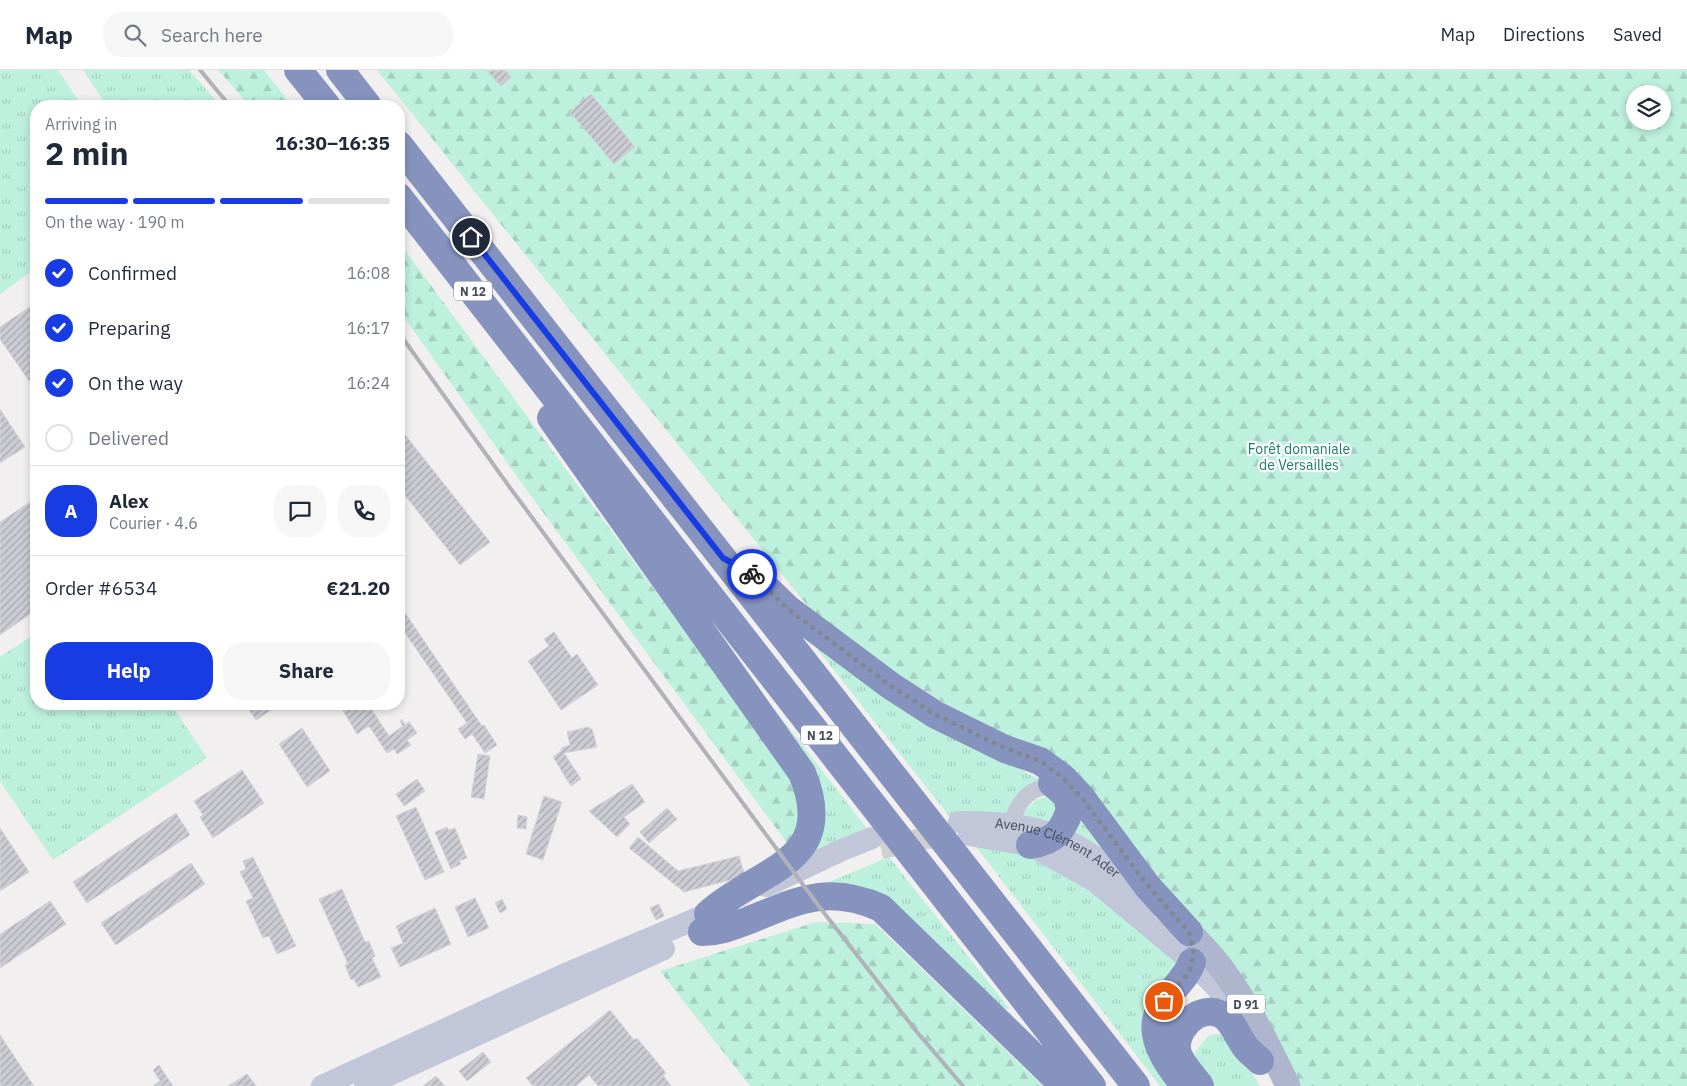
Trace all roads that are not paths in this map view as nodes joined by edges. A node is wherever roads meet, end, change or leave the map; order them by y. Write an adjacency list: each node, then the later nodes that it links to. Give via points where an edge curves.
1 (298, 70): 3 (highway)
2 (340, 70): 4 (highway)
3 (322, 100)
4 (363, 100)
5 (405, 153): 8 (highway, N 12)
6 (405, 205): 7 (highway, N 12)
7 (546, 384): 15 (highway, via 550,417 802,773 811,794 813,816 808,836 801,847 778,869 720,903); 22 (highway, N 12)
8 (723, 558): 9 (highway, via 751,574 788,609 891,686 936,715); 23 (highway, N 12)
9 (1005, 748): 10 (highway); 16 (highway, via 1040,761 1062,777 1081,797 1148,886)
10 (1057, 786): 11 (street, via 1044,785 1028,794 1016,808); 12 (highway, via 1067,796 1070,810)
11 (1011, 823): 12 (main road, Avenue Clément Ader / D 91); 14 (main road, Avenue Clément Ader / D 91, via 964,828)
12 (1057, 835): 14 (highway); 16 (main road, Avenue Clément Ader / D 91, via 1083,848)
13 (876, 843): 15 (main road, via 842,850)
14 (1030, 845): 17 (main road, Avenue Clément Ader / D 91, via 1096,882)
15 (705, 923): 19 (main road, via 562,976); 20 (main road); 21 (highway, via 717,932 819,896 836,895 880,908)
16 (1189, 932): 17 (main road, via 1194,953); 27 (main road, Avenue Clément Ader / D 91, via 1207,949 1248,1007)
17 (1192, 962): 18 (main road, Avenue Clément Ader / D 91, via 1218,989); 24 (highway, via 1189,972 1164,1001 1155,1019 1162,1057)
18 (1260, 1061): 25 (highway, via 1248,1050 1228,1020 1219,1013 1206,1012 1183,1027 1177,1040 1178,1054); 26 (main road, Avenue Clément Ader / D 91)
19 (322, 1086)
20 (364, 1086)
21 (1064, 1086)
22 (1092, 1086)
23 (1136, 1086)
24 (1185, 1086)
25 (1200, 1086)
26 (1272, 1086)
27 (1288, 1086)

